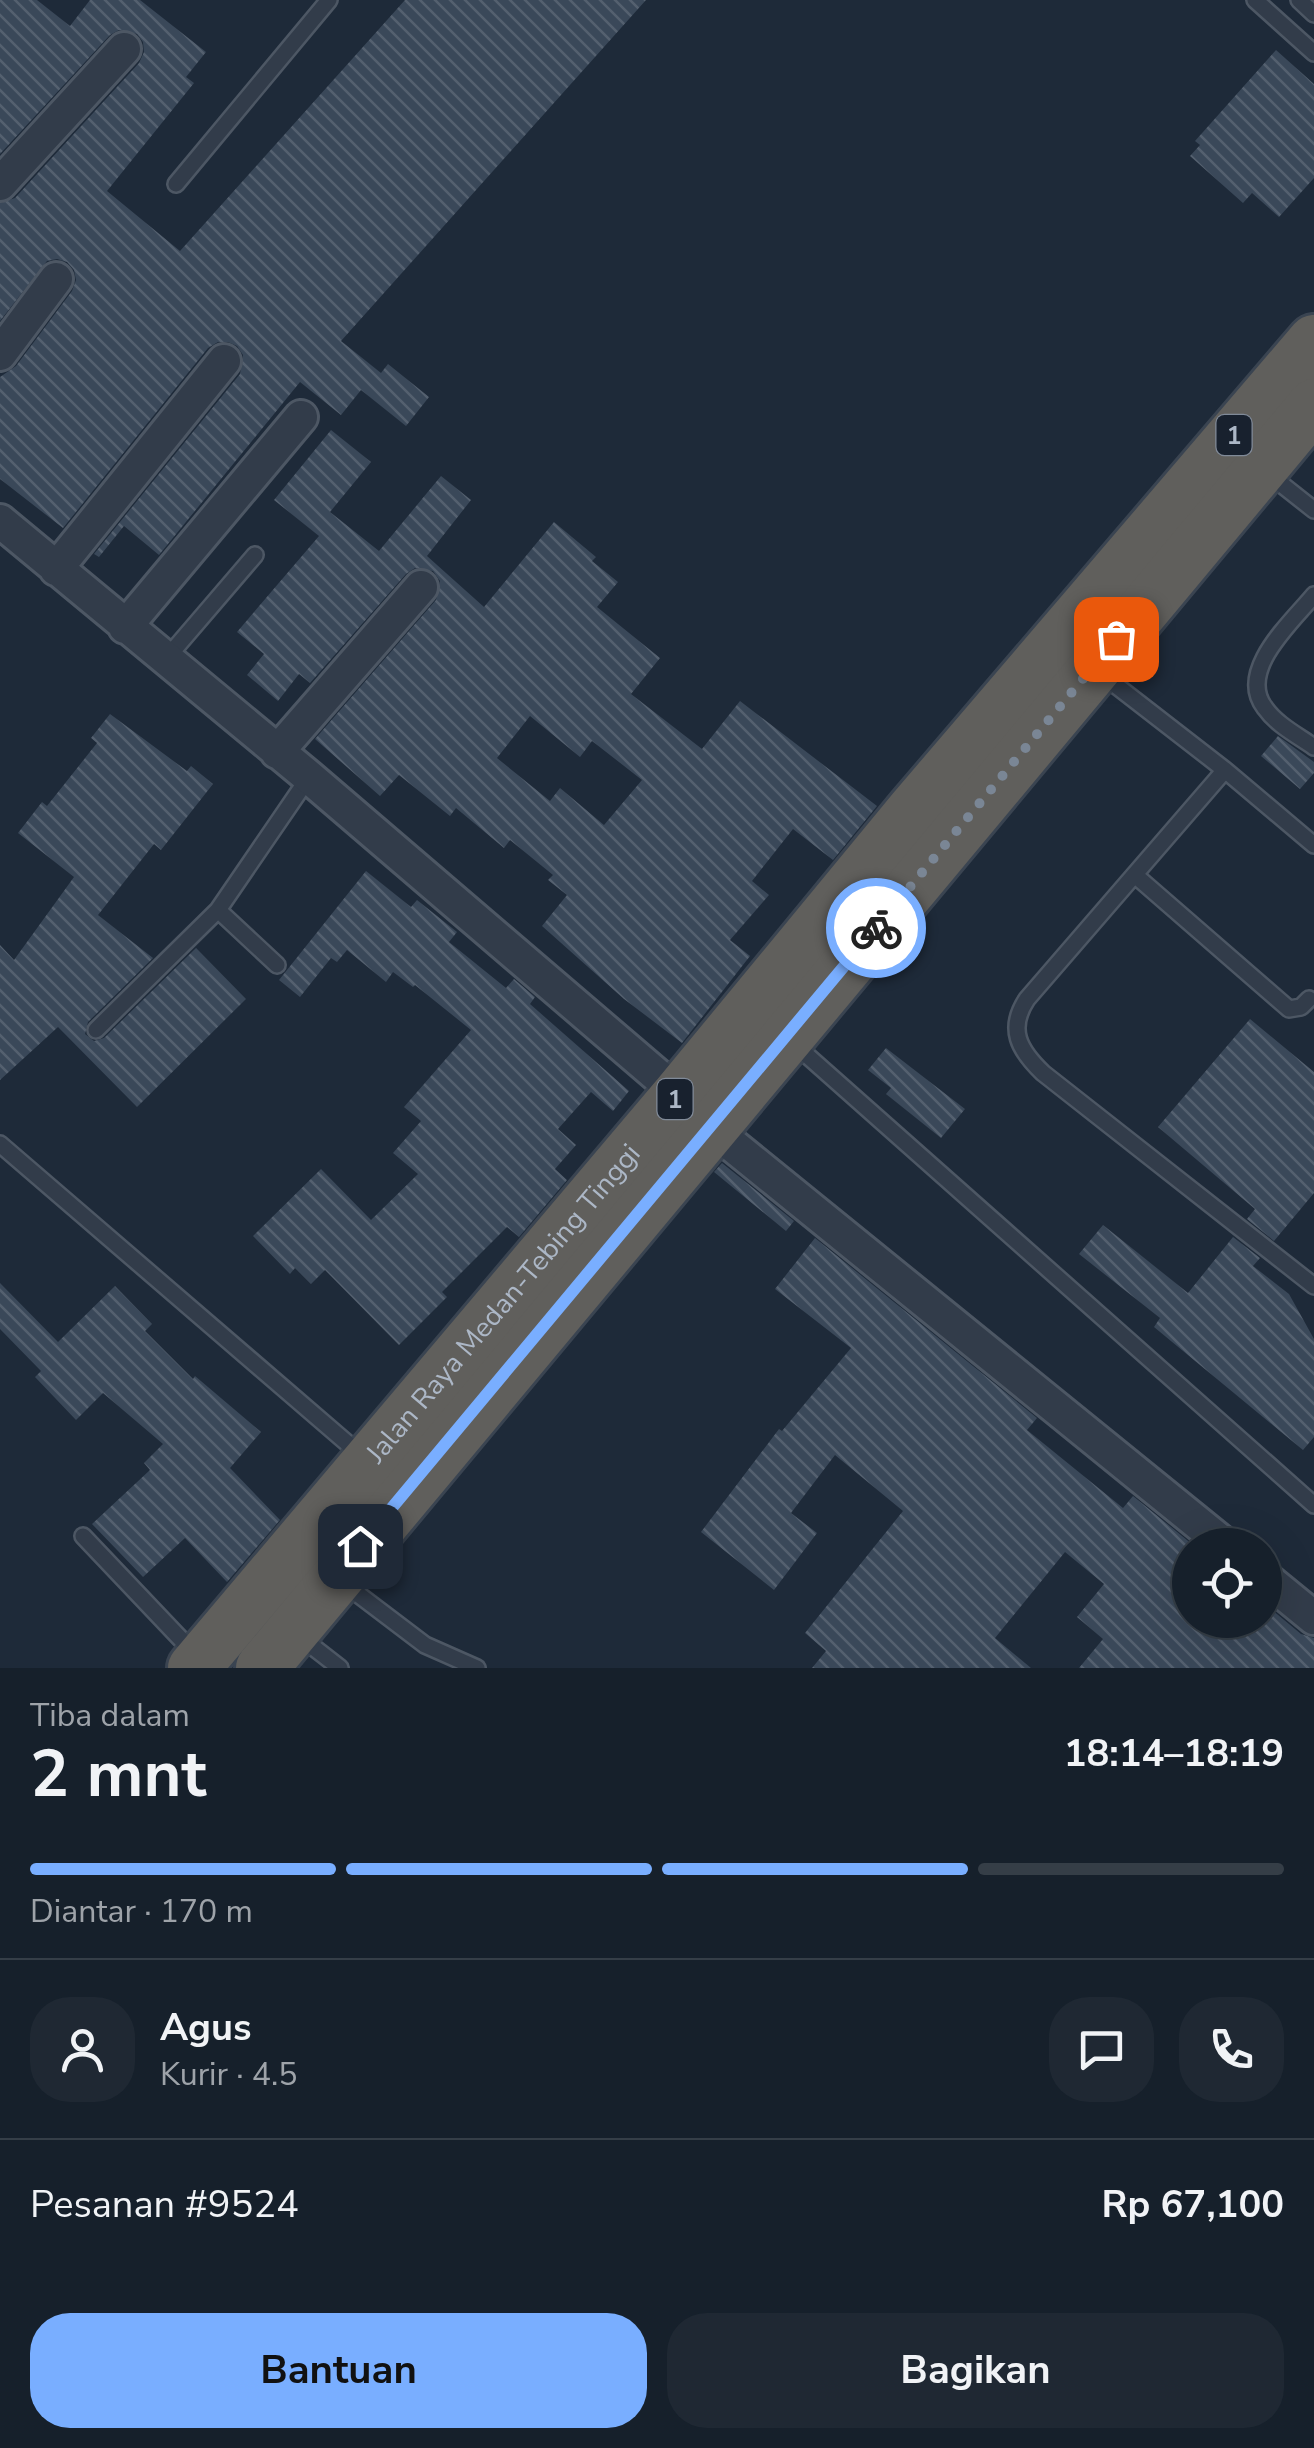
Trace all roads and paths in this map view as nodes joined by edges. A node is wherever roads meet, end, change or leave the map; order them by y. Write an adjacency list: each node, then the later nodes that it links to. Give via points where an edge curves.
1 (329, 0): 8 (lane)
2 (1254, 0): 6 (lane)
3 (1298, 0): 4 (lane)
4 (1314, 14)
5 (124, 49): 7 (street)
6 (1314, 53)
7 (0, 184)
8 (176, 184)
9 (56, 279): 11 (street)
10 (1314, 341): 18 (highway, Jalan Raya Medan-Tebing Tinggi / 1)
11 (0, 354)
12 (224, 362): 20 (street)
13 (1314, 404): 15 (highway, Jalan Raya Medan-Tebing Tinggi / 1)
14 (301, 417): 23 (street)
15 (1261, 468): 16 (lane); 18 (highway, Jalan Raya Medan-Tebing Tinggi / 1)
16 (1314, 510)
17 (0, 521): 20 (street)
18 (1171, 542): 25 (highway, Jalan Raya Medan-Tebing Tinggi / 1); 37 (highway, Jalan Raya Medan-Tebing Tinggi / 1, via 913,810)
19 (255, 555): 24 (lane)
20 (56, 568): 23 (street)
21 (421, 588): 27 (street)
22 (1314, 595): 26 (lane, via 1272,647 1256,680 1264,708)
23 (125, 627): 24 (street)
24 (166, 660): 27 (street)
25 (1092, 667): 28 (lane); 36 (highway, Jalan Raya Medan-Tebing Tinggi / 1)
26 (1314, 747)
27 (277, 752): 29 (street)
28 (1226, 770): 30 (lane); 31 (lane)
29 (309, 778): 32 (lane); 37 (street)
30 (1314, 845)
31 (1136, 876): 34 (lane, via 1289,1009); 39 (lane, via 1027,999 1016,1021 1019,1046 1042,1073)
32 (218, 910): 33 (lane); 35 (lane)
33 (277, 965)
34 (1308, 1000)
35 (96, 1030)
36 (786, 1036): 37 (highway, Jalan Raya Medan-Tebing Tinggi / 1); 41 (lane)
37 (694, 1110): 40 (highway, Jalan Raya Medan-Tebing Tinggi / 1); 42 (street); 44 (highway, Jalan Raya Medan-Tebing Tinggi / 1)
38 (0, 1144): 40 (lane)
39 (1314, 1286)
40 (368, 1461): 48 (highway, Jalan Raya Medan-Tebing Tinggi / 1)
41 (1314, 1504)
42 (1203, 1528)
43 (83, 1536): 48 (lane)
44 (335, 1576): 47 (highway, Jalan Raya Medan-Tebing Tinggi / 1); 50 (lane, via 425,1645)
45 (1282, 1592): 46 (street)
46 (1314, 1618)
47 (277, 1649): 49 (lane)
48 (198, 1664)
49 (340, 1668)
50 (477, 1668)

